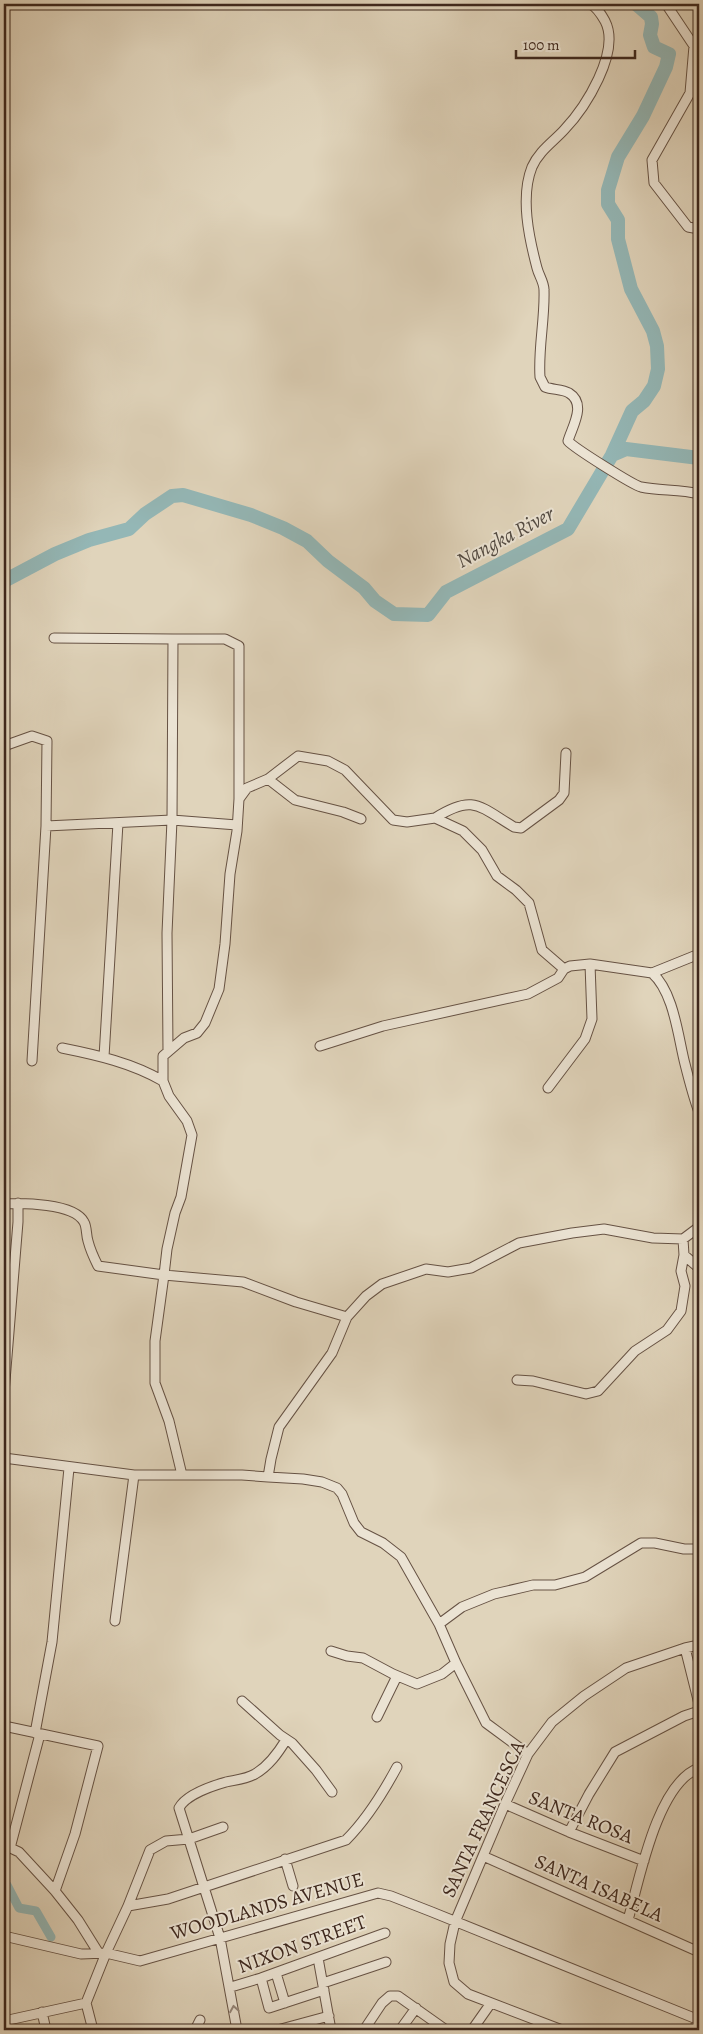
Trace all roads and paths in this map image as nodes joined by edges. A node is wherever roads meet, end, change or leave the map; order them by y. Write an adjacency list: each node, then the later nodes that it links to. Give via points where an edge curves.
1 (590, 4): 4 (street, via 601,14 608,28 607,57 573,119 535,160 527,196 528,224 544,288 540,378 545,387 566,391 575,401 578,417 568,441 577,449 638,486)
2 (666, 4): 3 (street, via 694,46 690,93 652,160 654,183 688,227)
3 (699, 229)
4 (699, 494)
5 (54, 638): 6 (street)
6 (173, 639): 10 (street, via 225,639 239,646); 13 (street)
7 (4, 746): 16 (street, via 32,736 47,741)
8 (566, 753): 11 (street, via 564,793 560,800 521,828 475,804 454,806)
9 (268, 779): 10 (street, via 247,788); 11 (street, via 298,756 328,761 345,770 393,820 407,822); 12 (street, via 296,800)
10 (238, 799): 15 (street)
11 (434, 818): 19 (street, via 463,831 482,850 497,876 529,903 542,950)
12 (361, 819)
13 (172, 820): 14 (street); 15 (street); 23 (street)
14 (118, 823): 16 (street); 24 (street)
15 (237, 825): 23 (street, via 219,989 205,1023 197,1033)
16 (46, 826): 25 (street)
17 (699, 954): 20 (street)
18 (590, 964): 19 (street); 20 (street); 27 (street, via 590,1026 585,1038)
19 (564, 969): 21 (street, via 558,978 528,994 383,1026)
20 (652, 973): 28 (street, via 658,978 675,1017)
21 (320, 1046)
22 (62, 1048): 24 (street)
23 (168, 1050): 26 (street, via 163,1056)
24 (104, 1057): 26 (street)
25 (32, 1061)
26 (163, 1082): 35 (street, via 192,1135)
27 (548, 1088)
28 (699, 1112)
29 (18, 1203): 30 (street); 35 (street, via 56,1207 74,1213 84,1221 98,1266); 38 (street)
30 (4, 1204)
31 (699, 1227): 32 (street)
32 (683, 1239): 33 (street); 36 (street, via 604,1230 520,1243 470,1268 448,1272 426,1269 382,1284)
33 (684, 1255): 34 (street); 37 (street, via 682,1271 685,1286 680,1311 667,1330 635,1351 598,1391 586,1394)
34 (699, 1268)
35 (164, 1275): 36 (street, via 242,1282); 42 (street, via 155,1341 155,1383 169,1421)
36 (347, 1316): 43 (street, via 332,1353 279,1426)
37 (518, 1380)
38 (4, 1393)
39 (4, 1458): 40 (street)
40 (69, 1468): 41 (street); 57 (street, via 52,1642)
41 (134, 1475): 42 (street); 45 (street)
42 (182, 1475): 43 (street)
43 (268, 1477): 46 (street, via 322,1482 337,1488 361,1532 401,1557)
44 (699, 1549): 46 (street, via 641,1543 585,1577 494,1594 462,1607)
45 (115, 1621)
46 (440, 1624): 50 (street)
47 (699, 1645): 48 (street, SANTA FRANCESCA)
48 (685, 1648): 53 (street); 59 (street, SANTA FRANCESCA, via 626,1668 584,1696 552,1722)
49 (331, 1651): 51 (street, via 364,1658)
50 (456, 1663): 51 (street, via 442,1674 417,1684); 59 (street, via 486,1723)
51 (397, 1676): 55 (street)
52 (242, 1702): 58 (street)
53 (699, 1704)
54 (699, 1711): 65 (street, via 615,1752)
55 (377, 1717)
56 (4, 1726): 57 (street)
57 (38, 1734): 67 (street); 73 (street, via 98,1746 75,1834)
58 (286, 1740): 62 (street, via 308,1760); 66 (street, via 273,1760 255,1774 220,1784 180,1805)
59 (528, 1754): 63 (street, SANTA FRANCESCA)
60 (397, 1767): 69 (street, via 385,1790 346,1840)
61 (699, 1768): 70 (street, via 680,1782 663,1806)
62 (332, 1792)
63 (505, 1804): 65 (street, SANTA ROSA); 68 (street, SANTA FRANCESCA)
64 (222, 1828): 66 (street)
65 (568, 1832): 70 (street, SANTA ROSA)
66 (189, 1839): 72 (street); 74 (street, via 166,1841 150,1850)
67 (7, 1847): 73 (street, via 19,1852)
68 (484, 1856): 75 (street, SANTA ISABELA); 76 (street, SANTA FRANCESCA)
69 (285, 1859): 71 (street); 72 (street)
70 (644, 1861): 75 (street)
71 (293, 1886)
72 (205, 1887): 74 (street, via 168,1899); 79 (street)
73 (55, 1891): 81 (street)
74 (128, 1906): 81 (street)
75 (628, 1920): 80 (street, SANTA ISABELA)
76 (455, 1922): 79 (street, WOODLANDS AVENUE, via 378,1893); 90 (street, SANTA FRANCESCA, via 449,1963 454,1982 468,1994); 94 (street, WOODLANDS AVENUE)
77 (385, 1933): 82 (street, NIXON STREET)
78 (4, 1936): 81 (street, WOODLANDS AVENUE, via 81,1954)
79 (220, 1938): 81 (street, WOODLANDS AVENUE, via 140,1961); 86 (street)
80 (699, 1952)
81 (102, 1953): 88 (street)
82 (318, 1958): 84 (street, NIXON STREET); 87 (street)
83 (386, 1962): 87 (street)
84 (276, 1973): 85 (street, NIXON STREET); 89 (street)
85 (261, 1978): 86 (street, NIXON STREET); 89 (street, via 269,2008)
86 (231, 1987): 101 (street, one-way to 86)
87 (324, 1987): 89 (street); 93 (street)
88 (86, 2003): 92 (street); 99 (street)
89 (285, 2003)
90 (491, 2003): 106 (street); 107 (street, SANTA FRANCESCA)
91 (416, 2008): 103 (street, via 398,1996 390,1996); 104 (street); 105 (street)
92 (42, 2012): 96 (street); 98 (street)
93 (329, 2016): 97 (street); 102 (street)
94 (698, 2016): 108 (street)
95 (200, 2020): 100 (street)
96 (4, 2021)
97 (281, 2029)
98 (46, 2030)
99 (93, 2030)
100 (195, 2030)
101 (237, 2030)
102 (331, 2030)
103 (364, 2030)
104 (400, 2030)
105 (444, 2030)
106 (472, 2030)
107 (562, 2030)
108 (695, 2030)

